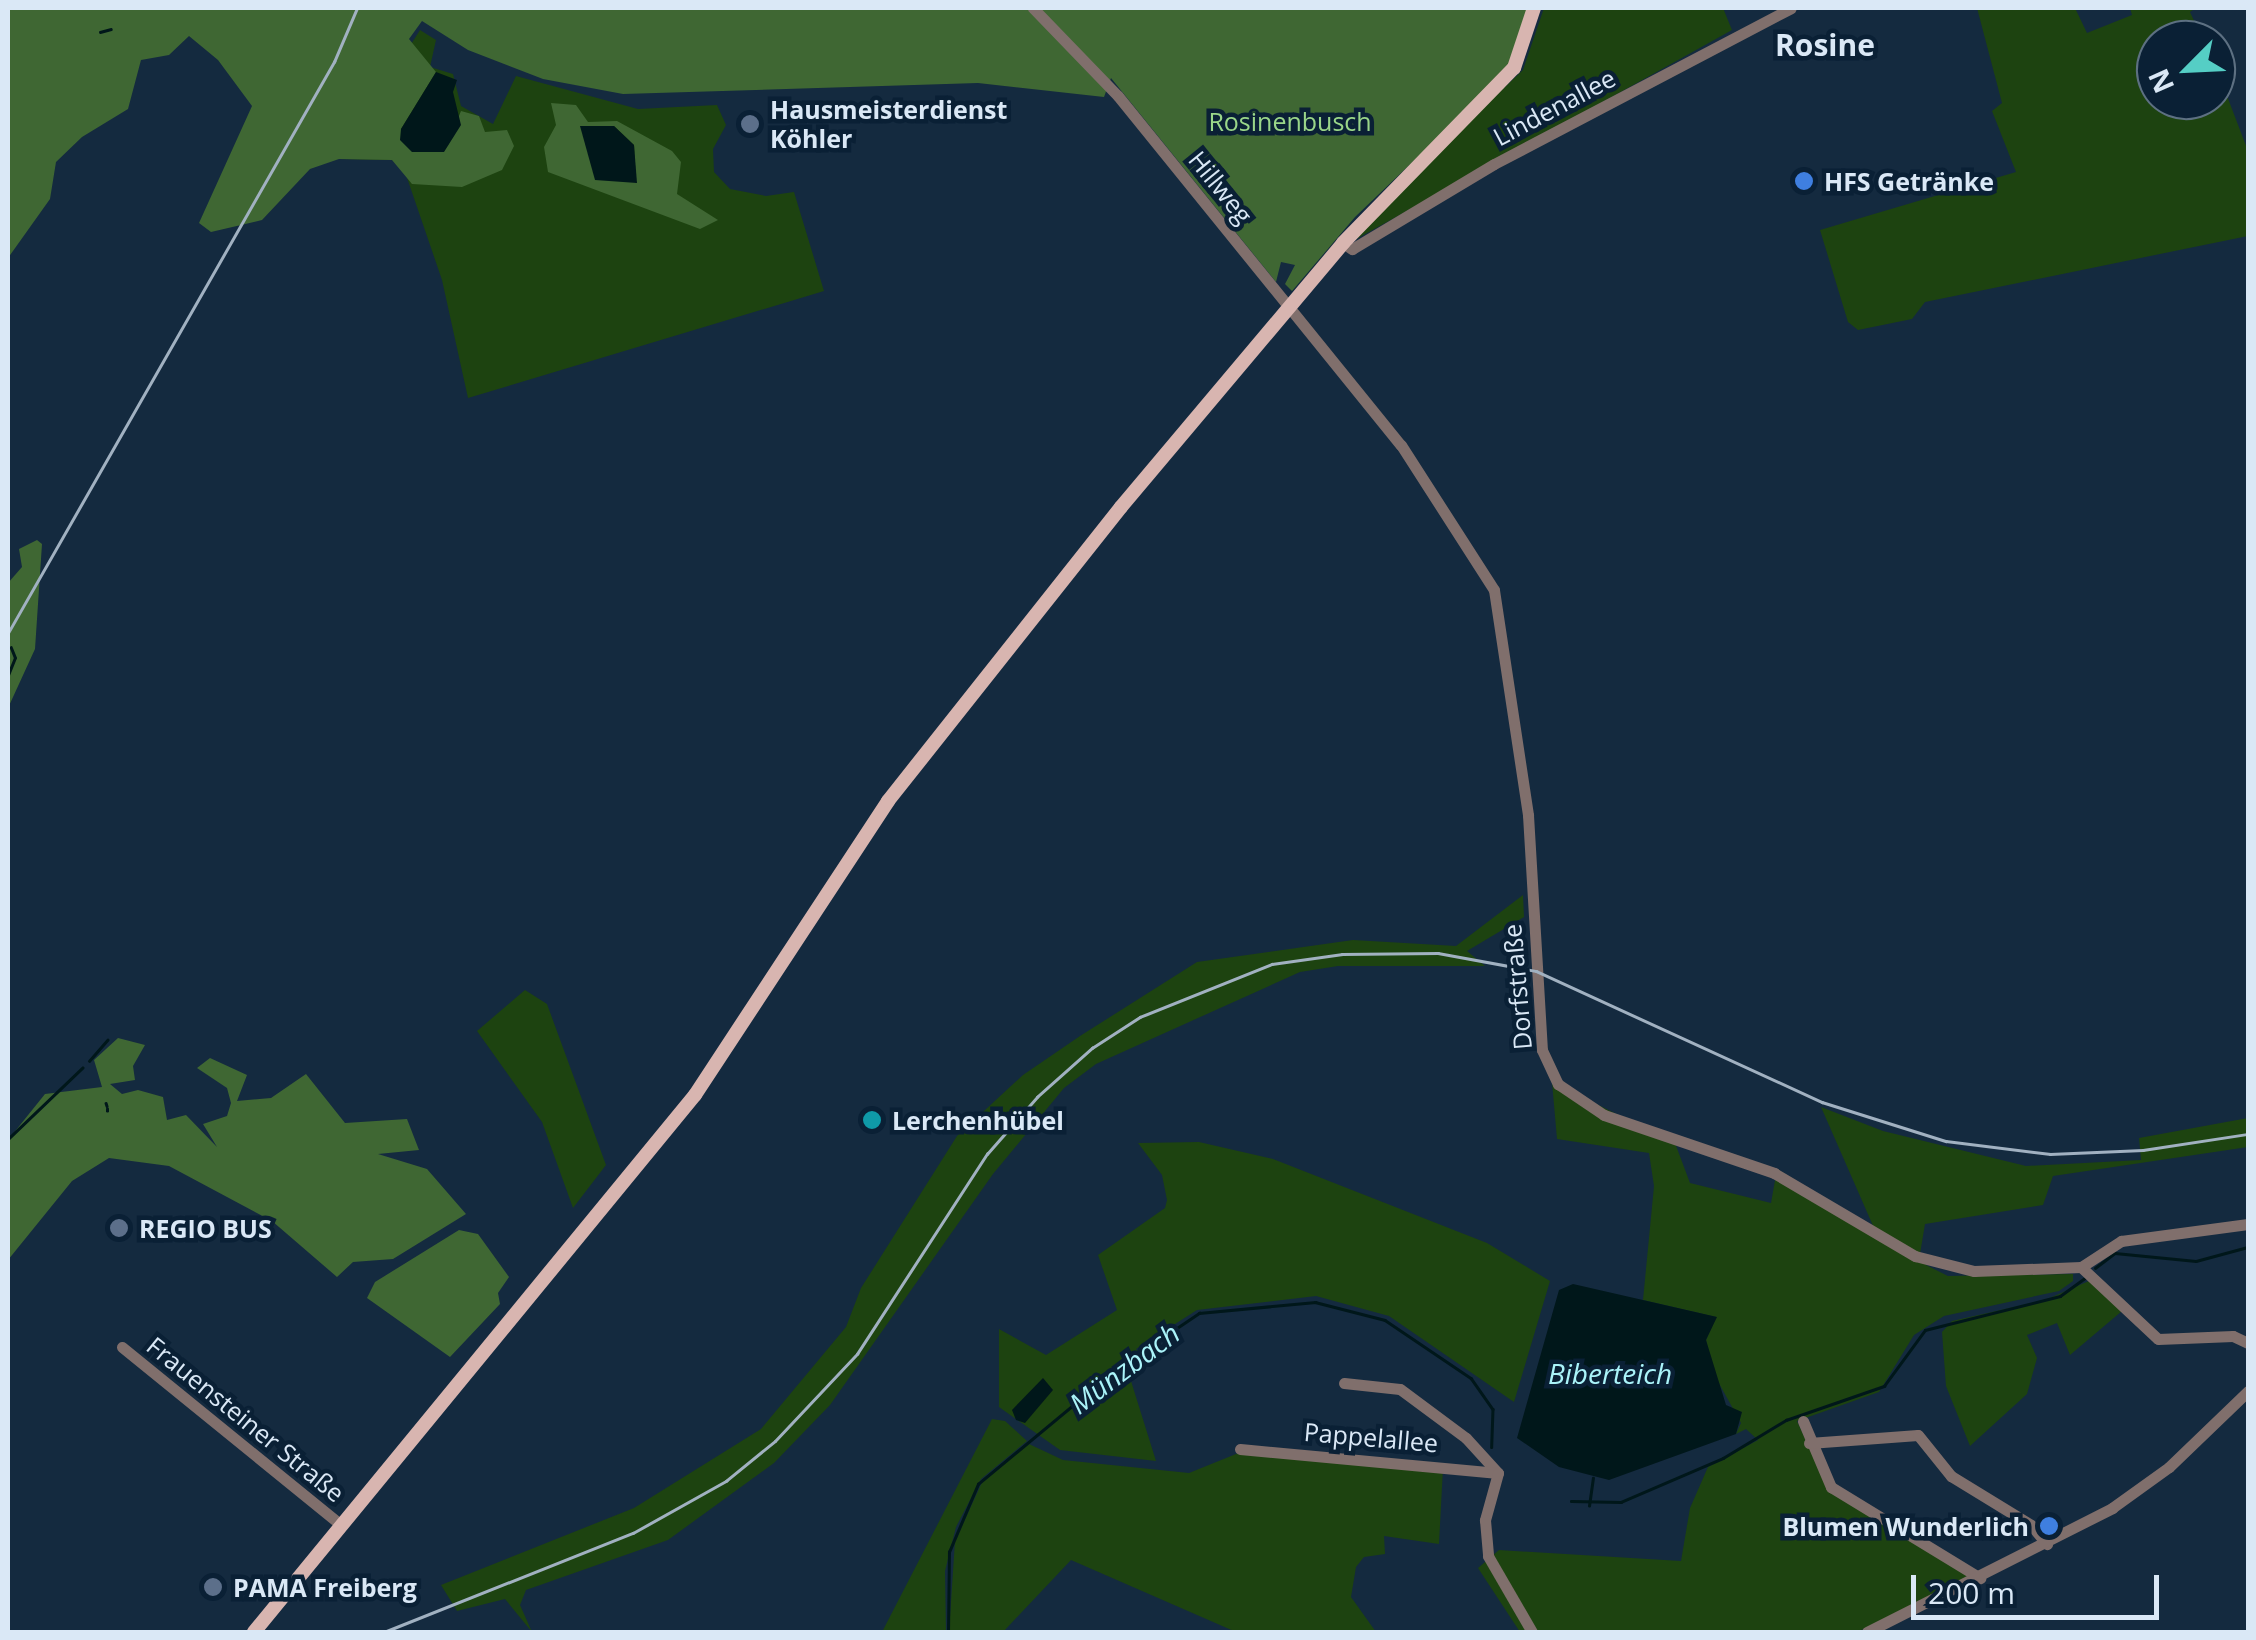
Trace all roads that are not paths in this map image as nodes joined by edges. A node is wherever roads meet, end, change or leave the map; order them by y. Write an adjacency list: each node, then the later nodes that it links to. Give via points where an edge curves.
1 (1033, 8): 5 (street, Hillweg, via 1118,96)
2 (1534, 8): 4 (main road, Frauensteiner Straße, via 1514,68)
3 (1791, 8): 4 (street, Lindenallee, via 1494,164 1352,249)
4 (1342, 243): 5 (main road, Frauensteiner Straße)
5 (1288, 306): 7 (street, Dorfstraße, via 1402,444 1494,590 1528,815 1542,1050 1558,1084 1604,1115 1774,1172 1915,1256 1974,1272); 16 (main road, Frauensteiner Straße, via 888,800 695,1095)
6 (2248, 1224): 7 (street, via 2121,1241)
7 (2088, 1272): 8 (street, via 2158,1339 2234,1336)
8 (2248, 1344)
9 (122, 1347): 16 (street, Frauensteiner Straße)
10 (1344, 1383): 15 (street, Pappelallee, via 1400,1389 1466,1438)
11 (2248, 1391): 17 (street, via 2159,1474)
12 (1803, 1421): 13 (street)
13 (1810, 1442): 17 (street, via 1918,1436 1951,1476 2031,1525); 18 (street, via 1822,1474 1842,1497)
14 (1240, 1449): 15 (street, Pappelallee)
15 (1498, 1473): 20 (street, via 1485,1520 1488,1556)
16 (341, 1525): 19 (main road, Frauensteiner Straße)
17 (2046, 1544): 18 (street)
18 (1980, 1578): 21 (street)
19 (254, 1632)
20 (1532, 1632)
21 (1867, 1632)

